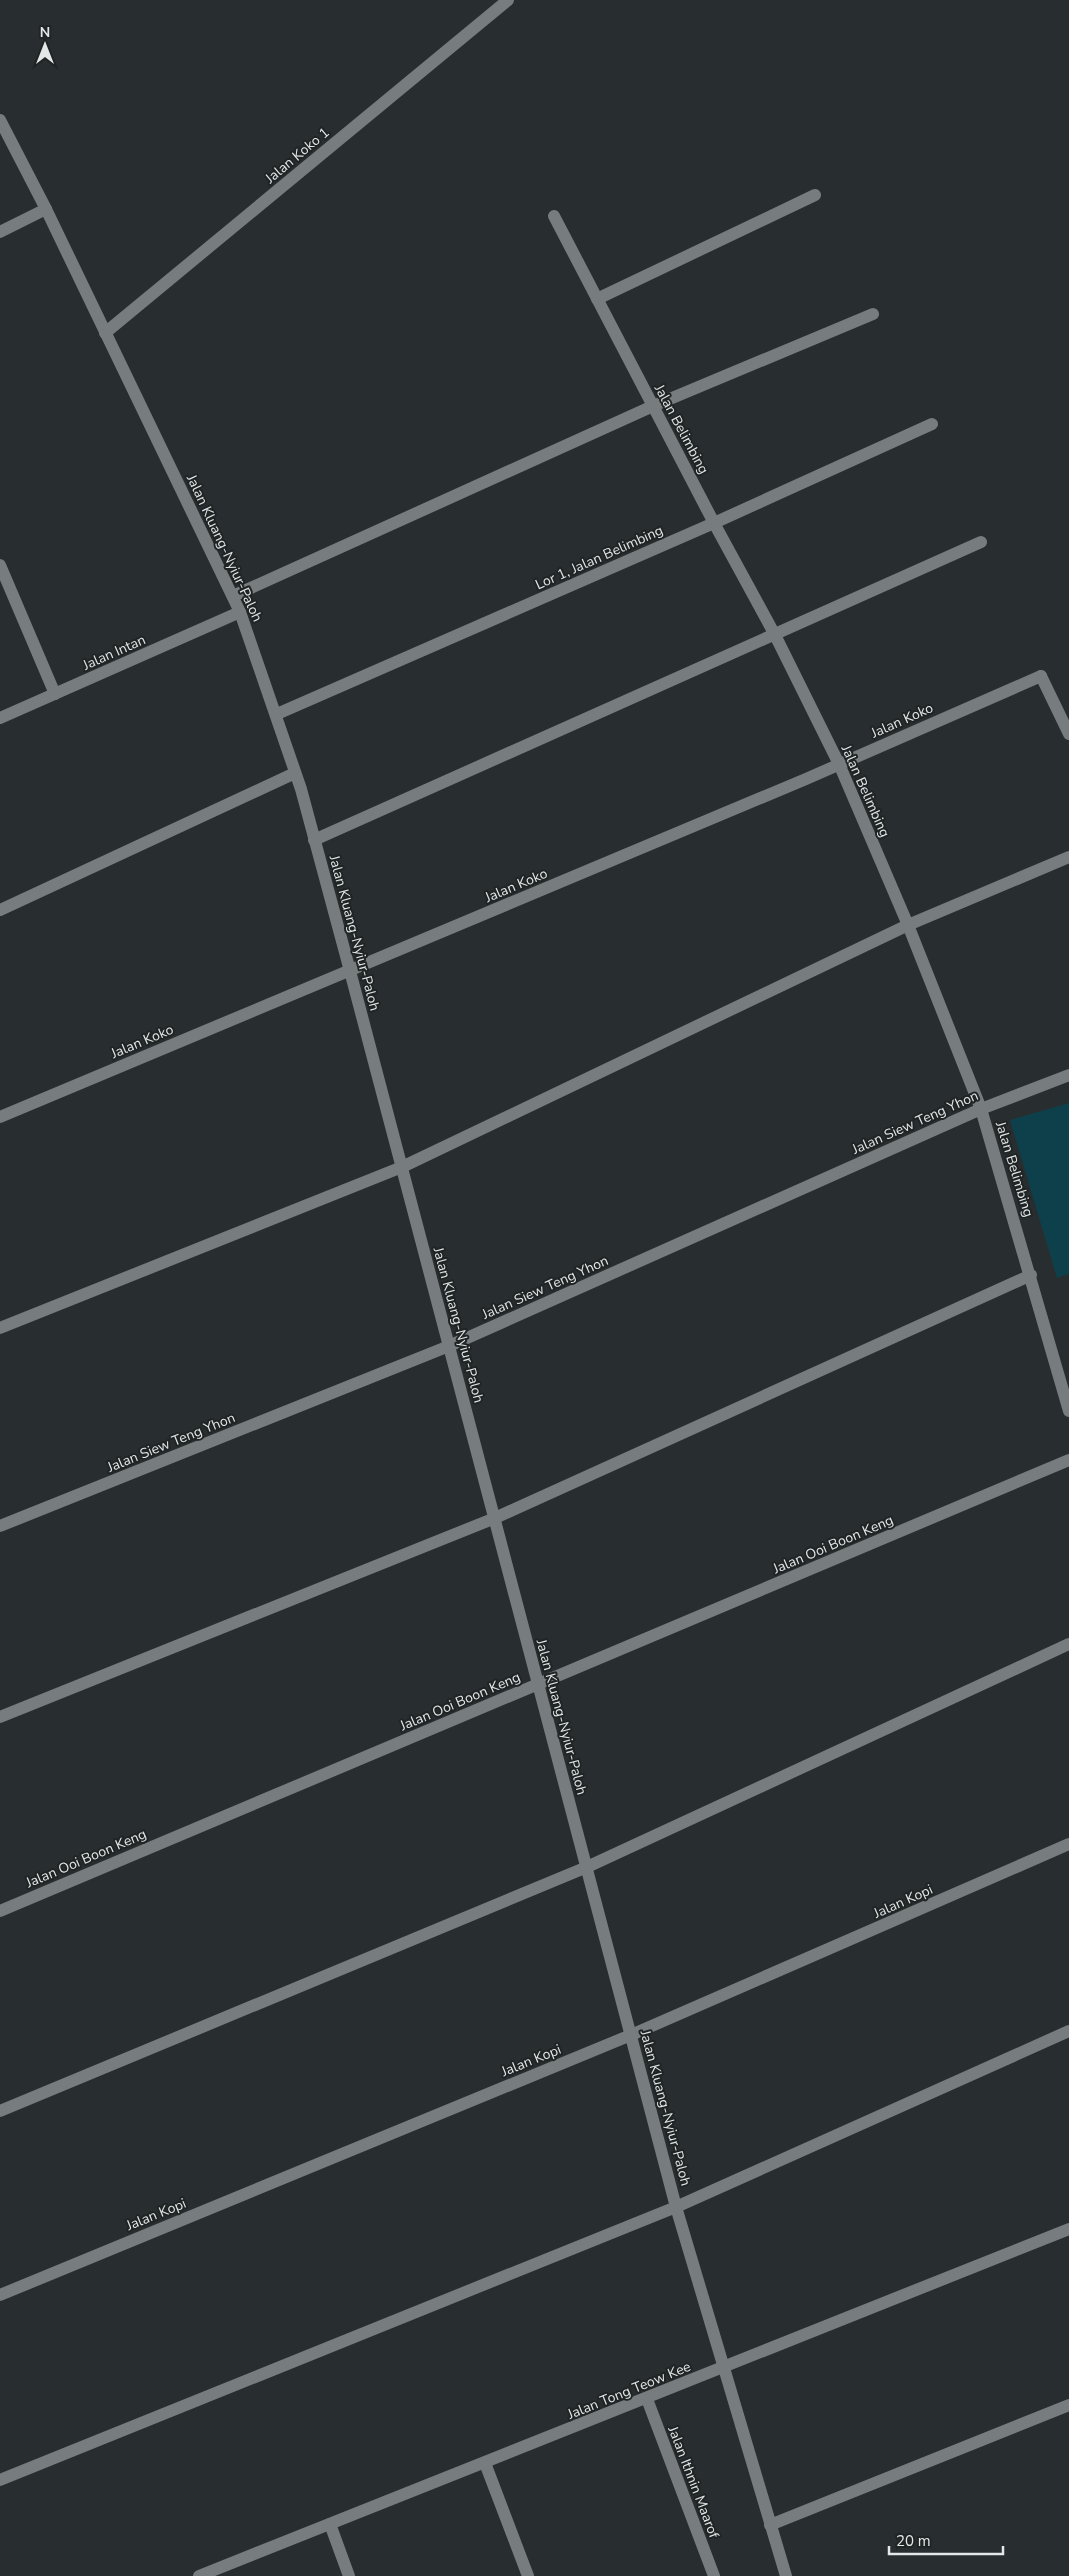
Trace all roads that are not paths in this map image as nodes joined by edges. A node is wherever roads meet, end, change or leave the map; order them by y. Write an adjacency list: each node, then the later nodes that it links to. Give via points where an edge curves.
1 (508, 0): 9 (street, Jalan Koko 1)
2 (0, 120): 4 (street, Jalan Kluang-Nyiur-Paloh)
3 (815, 195): 7 (street)
4 (46, 209): 6 (street); 9 (street, Jalan Kluang-Nyiur-Paloh)
5 (554, 216): 7 (street, Jalan Belimbing)
6 (0, 232)
7 (598, 299): 10 (street, Jalan Belimbing)
8 (873, 314): 10 (street)
9 (105, 333): 15 (street, Jalan Kluang-Nyiur-Paloh)
10 (653, 406): 12 (street, Jalan Belimbing); 15 (street)
11 (932, 424): 12 (street, Lor 1, Jalan Belimbing)
12 (714, 523): 17 (street, Jalan Belimbing); 19 (street, Lor 1, Jalan Belimbing)
13 (981, 542): 17 (street)
14 (0, 565): 18 (street)
15 (233, 596): 16 (street, Jalan Kluang-Nyiur-Paloh)
16 (240, 612): 18 (street, Jalan Intan); 19 (street, Jalan Kluang-Nyiur-Paloh)
17 (776, 635): 22 (street, Jalan Belimbing); 24 (street)
18 (55, 694): 20 (street, Jalan Intan)
19 (277, 714): 23 (street, Jalan Kluang-Nyiur-Paloh)
20 (0, 718)
21 (1069, 734): 22 (street, Jalan Koko, via 1041,676)
22 (839, 764): 27 (street, Jalan Belimbing); 28 (street, Jalan Koko)
23 (295, 773): 24 (street, Jalan Kluang-Nyiur-Paloh); 26 (street)
24 (314, 840): 28 (street, Jalan Kluang-Nyiur-Paloh)
25 (1069, 857): 27 (street)
26 (0, 910)
27 (908, 925): 30 (street, Jalan Belimbing); 32 (street)
28 (350, 971): 31 (street, Jalan Koko); 32 (street, Jalan Kluang-Nyiur-Paloh)
29 (1069, 1075): 30 (street, Jalan Siew Teng Yhon)
30 (981, 1109): 33 (street, Jalan Belimbing); 35 (street, Jalan Siew Teng Yhon)
31 (0, 1117)
32 (402, 1167): 34 (street); 35 (street, Jalan Kluang-Nyiur-Paloh)
33 (1031, 1275): 36 (street, Jalan Belimbing); 38 (street)
34 (0, 1328)
35 (449, 1346): 38 (street, Jalan Kluang-Nyiur-Paloh); 39 (street, Jalan Siew Teng Yhon)
36 (1069, 1411)
37 (1069, 1460): 41 (street, Jalan Ooi Boon Keng)
38 (495, 1518): 41 (street, Jalan Kluang-Nyiur-Paloh); 42 (street)
39 (0, 1526)
40 (1069, 1644): 44 (street)
41 (537, 1685): 44 (street, Jalan Kluang-Nyiur-Paloh); 45 (street, Jalan Ooi Boon Keng)
42 (0, 1718)
43 (1069, 1844): 47 (street, Jalan Kopi)
44 (587, 1867): 47 (street, Jalan Kluang-Nyiur-Paloh); 48 (street)
45 (0, 1911)
46 (1069, 2031): 49 (street)
47 (631, 2036): 49 (street, Jalan Kluang-Nyiur-Paloh); 51 (street, Jalan Kopi)
48 (0, 2111)
49 (676, 2207): 52 (street, Jalan Kluang-Nyiur-Paloh); 56 (street)
50 (1069, 2229): 52 (street, Jalan Tong Teow Kee)
51 (0, 2295)
52 (723, 2368): 53 (street, Jalan Tong Teow Kee); 58 (street, Jalan Kluang-Nyiur-Paloh)
53 (647, 2399): 55 (street, Jalan Tong Teow Kee); 62 (street, Jalan Ithnin Maarof)
54 (1069, 2405): 58 (street)
55 (485, 2463): 57 (street, Jalan Tong Teow Kee); 61 (street)
56 (0, 2480)
57 (330, 2524): 59 (street, Jalan Tong Teow Kee); 60 (street)
58 (770, 2525): 63 (street, Jalan Kluang-Nyiur-Paloh)
59 (199, 2576)
60 (349, 2576)
61 (528, 2576)
62 (714, 2576)
63 (786, 2576)

